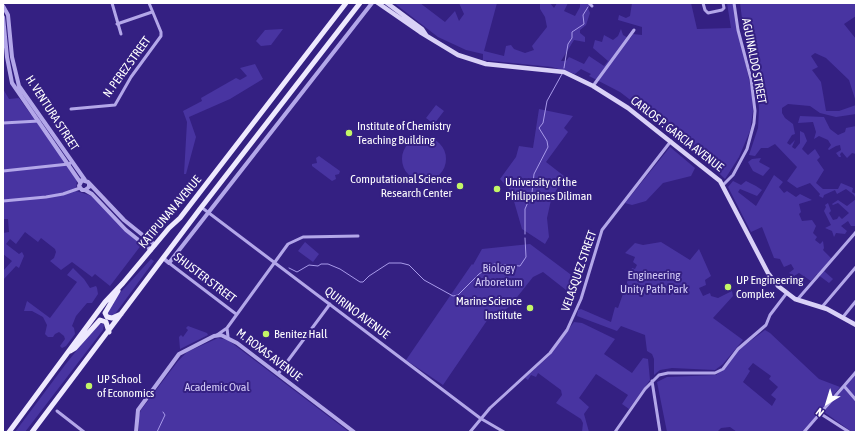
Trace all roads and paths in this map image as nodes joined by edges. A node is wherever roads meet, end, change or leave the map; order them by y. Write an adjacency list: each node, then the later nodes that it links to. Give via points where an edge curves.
1 (112, 3): 14 (street)
2 (149, 3): 12 (street, N. PEREZ STREET)
3 (346, 3): 18 (main road, KATIPUNAN AVENUE)
4 (360, 3): 19 (main road, KATIPUNAN AVENUE)
5 (372, 3): 38 (street)
6 (378, 3): 17 (main road, CARLOS P. GARCIA AVENUE)
7 (387, 3): 17 (main road, CARLOS P. GARCIA AVENUE, via 422,29)
8 (703, 3): 9 (street, via 708,13 722,10)
9 (723, 3)
10 (734, 3): 33 (street, AGUINALDO STREET, via 751,79 755,110 746,149 733,175)
11 (3, 6): 20 (street, H. VENTURA STREET, via 8,15)
12 (152, 12): 14 (street); 22 (street, N. PEREZ STREET, via 161,36 115,105)
13 (3, 17): 20 (street, H. VENTURA STREET)
14 (117, 24): 16 (street)
15 (634, 30): 21 (street)
16 (121, 34)
17 (427, 36): 21 (main road, CARLOS P. GARCIA AVENUE, via 447,50 475,62 556,70)
18 (316, 43): 19 (main road); 25 (main road, KATIPUNAN AVENUE)
19 (323, 50): 26 (main road, KATIPUNAN AVENUE)
20 (7, 57): 23 (street, H. VENTURA STREET, via 19,86)
21 (593, 86): 27 (main road, CARLOS P. GARCIA AVENUE, via 628,108)
22 (71, 109)
23 (40, 120): 24 (street); 28 (street, H. VENTURA STREET)
24 (3, 123)
25 (254, 123): 26 (main road); 41 (main road, KATIPUNAN AVENUE, via 180,218)
26 (262, 129): 37 (main road, KATIPUNAN AVENUE)
27 (671, 141): 33 (main road, CARLOS P. GARCIA AVENUE, via 717,177); 68 (street, VELASQUEZ STREET, via 602,230 580,303 564,334 543,359)
28 (70, 163): 29 (street); 30 (street, H. VENTURA STREET); 31 (street, H. VENTURA STREET)
29 (3, 171)
30 (85, 180): 31 (street); 32 (street)
31 (80, 182): 34 (street)
32 (89, 184): 35 (street); 41 (street)
33 (723, 185): 47 (main road, CARLOS P. GARCIA AVENUE, via 768,273)
34 (80, 188): 35 (street); 36 (street, via 57,195)
35 (85, 190): 41 (street, via 92,194 126,230)
36 (3, 201)
37 (201, 207): 38 (street, QUIRINO AVENUE); 42 (main road, KATIPUNAN AVENUE)
38 (209, 213): 43 (street, QUIRINO AVENUE); 44 (street)
39 (856, 232): 48 (street)
40 (358, 236): 43 (street, via 298,239 288,244)
41 (153, 248): 46 (main road, KATIPUNAN AVENUE)
42 (163, 258): 44 (street, SHUSTER STREET); 52 (main road, KATIPUNAN AVENUE)
43 (274, 262): 50 (street, QUIRINO AVENUE); 53 (street)
44 (169, 263): 53 (street, SHUSTER STREET)
45 (856, 267): 51 (street)
46 (122, 284): 52 (main road, via 105,313 107,317 112,318); 60 (main road, KATIPUNAN AVENUE, via 105,302)
47 (786, 294): 48 (main road, CARLOS P. GARCIA AVENUE); 63 (street, via 770,315 766,325 738,349 723,369 707,374 663,374)
48 (797, 300): 51 (main road, CARLOS P. GARCIA AVENUE)
49 (856, 301): 54 (street)
50 (330, 304): 62 (street); 68 (street, QUIRINO AVENUE)
51 (822, 307): 54 (main road, CARLOS P. GARCIA AVENUE)
52 (122, 313): 57 (main road, KATIPUNAN AVENUE)
53 (236, 314): 56 (street)
54 (843, 317): 55 (main road, CARLOS P. GARCIA AVENUE)
55 (856, 325)
56 (227, 328): 58 (street); 59 (street)
57 (109, 332): 60 (main road, via 106,322 100,320 76,348); 70 (main road, KATIPUNAN AVENUE)
58 (217, 335): 59 (street, M. ROXAS AVENUE); 72 (street, M. ROXAS AVENUE, via 182,352 137,412)
59 (228, 337): 62 (street, M. ROXAS AVENUE)
60 (68, 352): 69 (main road, KATIPUNAN AVENUE)
61 (856, 372): 64 (street)
62 (278, 374): 73 (street, M. ROXAS AVENUE)
63 (652, 381): 76 (street); 77 (street)
64 (844, 386): 65 (street); 67 (street)
65 (856, 400)
66 (57, 411): 71 (street)
67 (820, 414): 78 (street); 79 (street)
68 (480, 418): 74 (street, VELASQUEZ STREET); 75 (street, QUIRINO AVENUE)
69 (8, 432)
70 (32, 432)
71 (84, 432)
72 (136, 432)
73 (354, 432)
74 (470, 432)
75 (504, 432)
76 (615, 432)
77 (660, 432)
78 (804, 432)
79 (849, 432)

